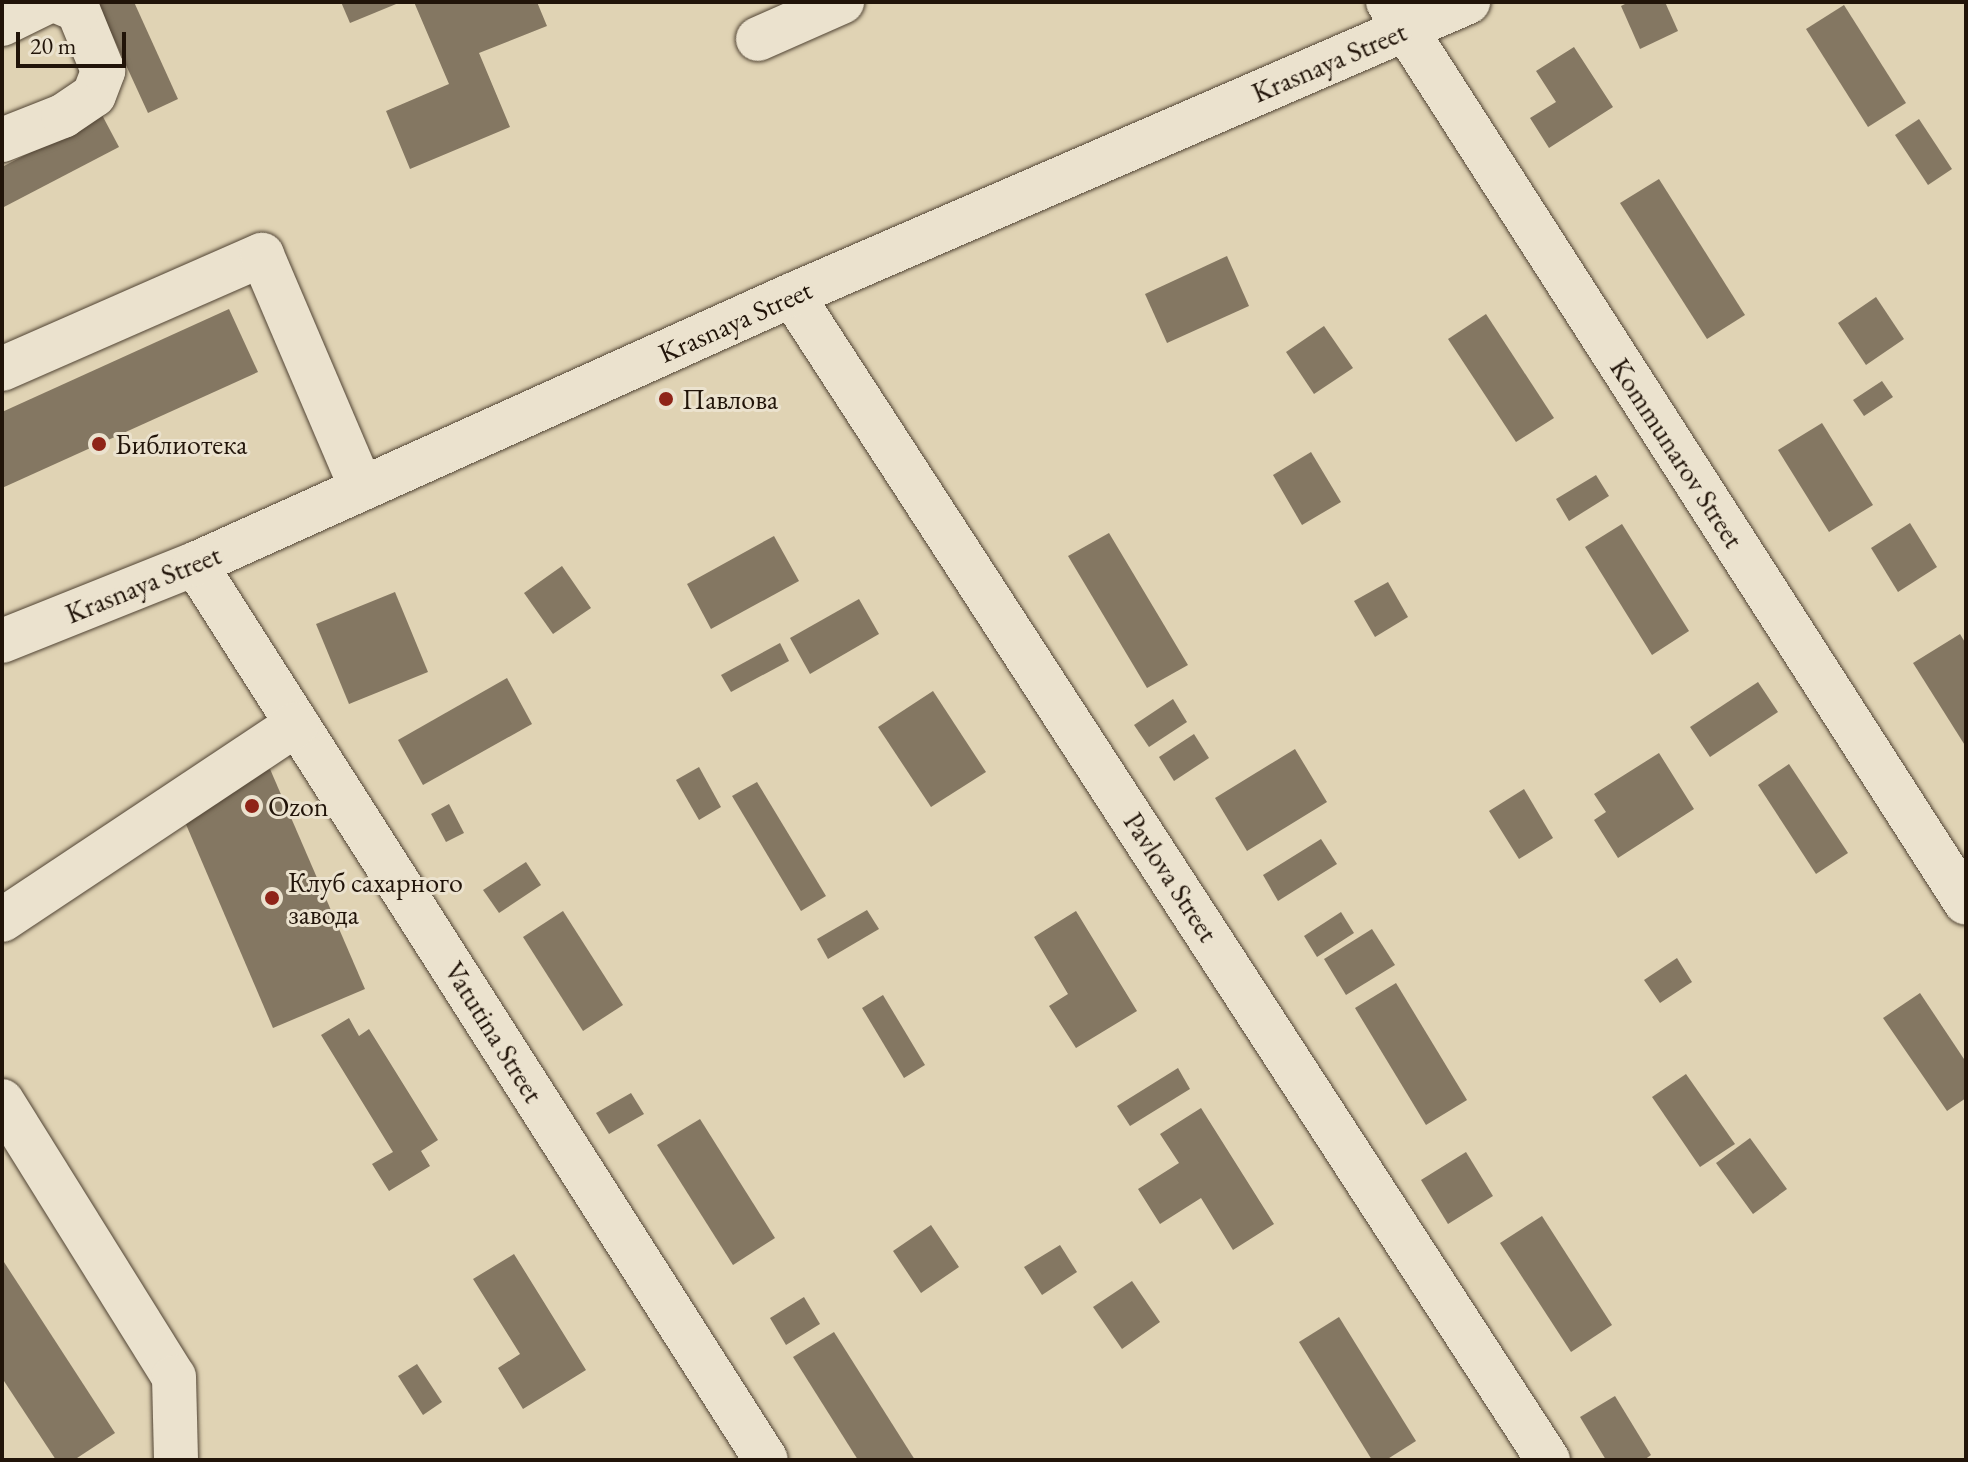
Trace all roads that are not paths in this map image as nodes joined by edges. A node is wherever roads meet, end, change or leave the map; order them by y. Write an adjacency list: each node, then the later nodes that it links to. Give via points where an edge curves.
1 (47, 2): 6 (street)
2 (59, 2): 8 (street, via 78,10 103,71 94,95 63,116)
3 (842, 2): 7 (street)
4 (1468, 2): 5 (street, Krasnaya Street)
5 (1397, 16): 9 (street, Krasnaya Street); 15 (street, Kommunarov Street)
6 (2, 24)
7 (758, 39)
8 (2, 140)
9 (792, 295): 11 (street, Krasnaya Street); 20 (street, Pavlova Street)
10 (2, 369): 11 (street, via 262,255)
11 (362, 489): 12 (street, Krasnaya Street)
12 (195, 564): 13 (street, Krasnaya Street); 14 (street, Vatutina Street)
13 (2, 641)
14 (297, 724): 16 (street); 19 (street, Vatutina Street)
15 (1966, 903)
16 (2, 920)
17 (2, 1101): 18 (street, via 174,1377)
18 (176, 1460)
19 (766, 1460)
20 (1548, 1460)

